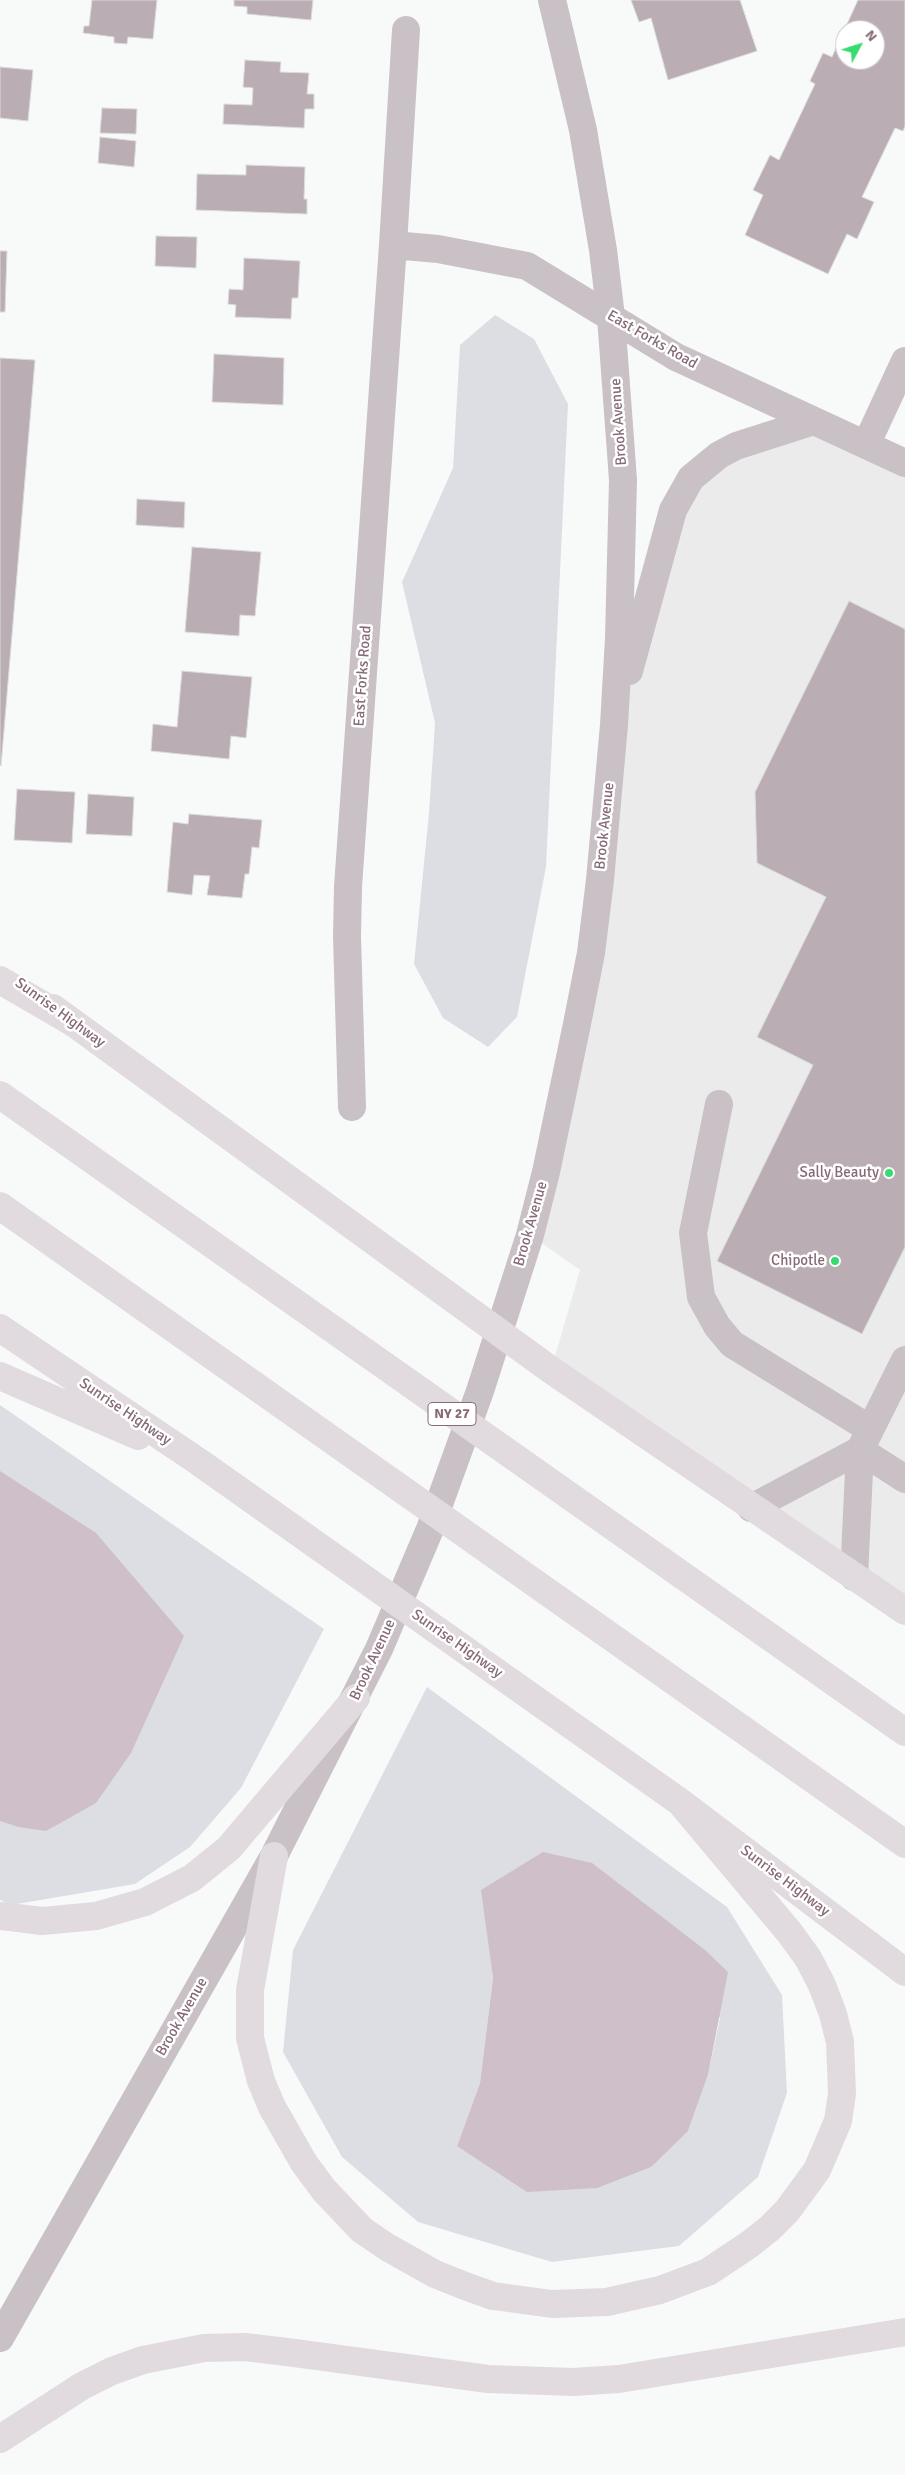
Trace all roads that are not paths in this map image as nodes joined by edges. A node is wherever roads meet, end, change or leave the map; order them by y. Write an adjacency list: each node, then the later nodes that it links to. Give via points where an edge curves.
1 (552, 0): 4 (street, Brook Avenue, via 593,183)
2 (406, 30): 3 (street, East Forks Road)
3 (393, 246): 4 (street, East Forks Road, via 438,250 527,266); 15 (street, East Forks Road, via 348,887)
4 (612, 317): 6 (street, East Forks Road, via 676,356); 9 (street, Brook Avenue, via 623,480)
5 (905, 361): 7 (street)
6 (814, 421): 7 (street, East Forks Road); 9 (street, via 719,455 691,478 680,495 666,532)
7 (866, 445): 8 (street, East Forks Road)
8 (905, 463)
9 (614, 725): 26 (street, Brook Avenue, via 591,953 530,1235 480,1390 430,1529)
10 (0, 968): 12 (main road, Sunrise Highway)
11 (0, 980): 12 (main road)
12 (72, 1022): 23 (main road, Sunrise Highway, via 550,1370)
13 (0, 1095): 27 (main road, NY 27)
14 (719, 1104): 20 (street, via 693,1233 702,1297 717,1326 732,1344)
15 (352, 1107)
16 (0, 1206): 29 (main road)
17 (0, 1328): 21 (main road, Sunrise Highway)
18 (905, 1360): 20 (street)
19 (0, 1376): 21 (main road)
20 (865, 1440): 22 (street); 23 (street); 24 (street)
21 (199, 1462): 28 (main road, Sunrise Highway)
22 (905, 1479)
23 (751, 1508): 24 (main road, Sunrise Highway)
24 (854, 1577): 25 (main road, Sunrise Highway)
25 (905, 1611)
26 (356, 1698): 30 (street, Brook Avenue); 31 (main road, via 229,1848 192,1878 145,1902 96,1916 42,1921)
27 (905, 1732)
28 (680, 1802): 30 (main road, via 808,1958 833,2014 840,2042 842,2094 838,2121 817,2170 787,2211 770,2228 708,2272 660,2290 607,2302 552,2304 493,2296 465,2286 435,2274 362,2230 324,2190 304,2163 272,2107 260,2081 250,2038 250,1990); 32 (main road, Sunrise Highway)
29 (905, 1844)
30 (274, 1856): 34 (street, Brook Avenue)
31 (0, 1916)
32 (905, 1972)
33 (905, 2332): 35 (main road, via 619,2379 573,2382 488,2379 287,2352 204,2348 143,2360 112,2371 76,2389)
34 (0, 2338)
35 (0, 2439)

